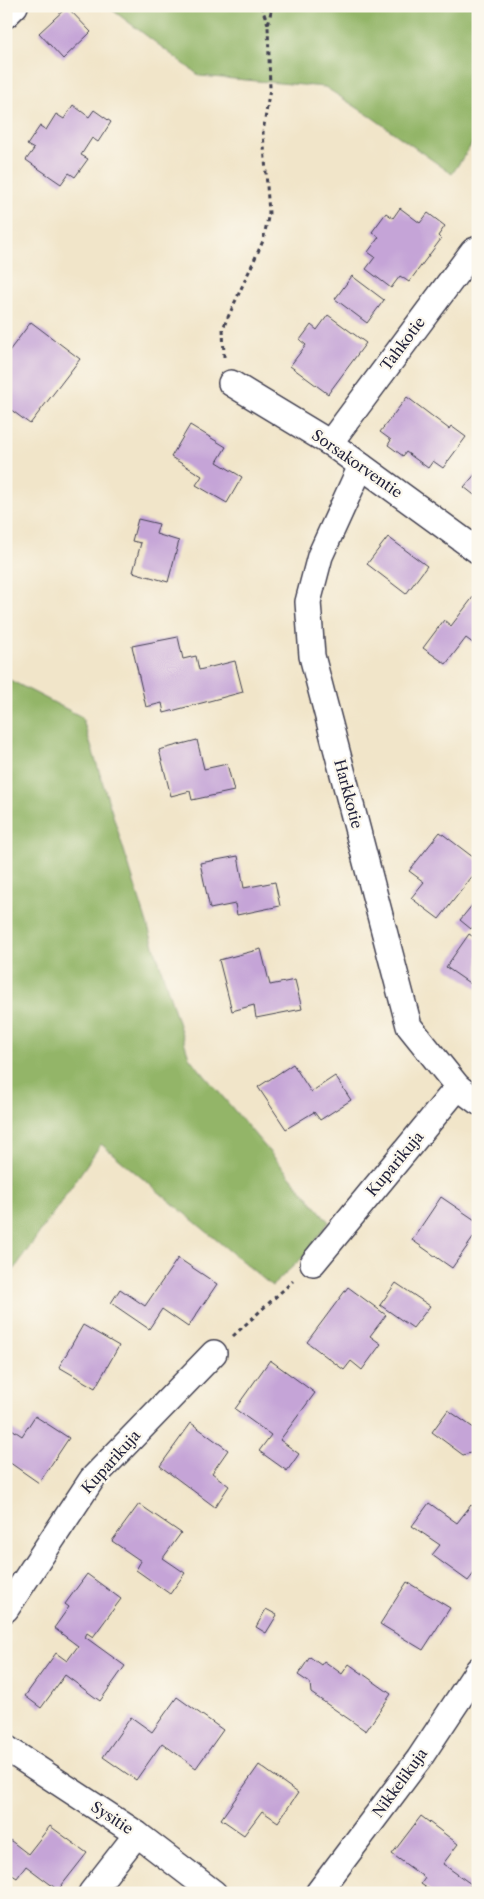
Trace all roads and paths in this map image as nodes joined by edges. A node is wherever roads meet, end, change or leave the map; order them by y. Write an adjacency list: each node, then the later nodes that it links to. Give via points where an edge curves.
1 (15, 6): 4 (street)
2 (261, 6): 5 (path)
3 (272, 6): 5 (path)
4 (6, 15)
5 (268, 26): 7 (path, via 270,88 263,132 269,213 263,242 222,328)
6 (478, 249): 8 (street, Tahkotie, via 473,251)
7 (231, 383): 8 (street, Sorsakorventie)
8 (330, 442): 9 (street, Sorsakorventie)
9 (361, 466): 10 (street, Sorsakorventie); 11 (street, Harkkotie, via 315,574 308,602 312,656 409,1026)
10 (478, 551)
11 (468, 1095): 12 (street, Kuparikuja)
12 (313, 1263): 13 (path)
13 (214, 1353): 14 (street, Kuparikuja, via 92,1479)
14 (6, 1609)
15 (478, 1670): 20 (street, Nikkelikuja, via 418,1759)
16 (6, 1748): 17 (street, Sysitie)
17 (137, 1834): 18 (street); 19 (street, Sysitie)
18 (91, 1893)
19 (214, 1893)
20 (318, 1893)

